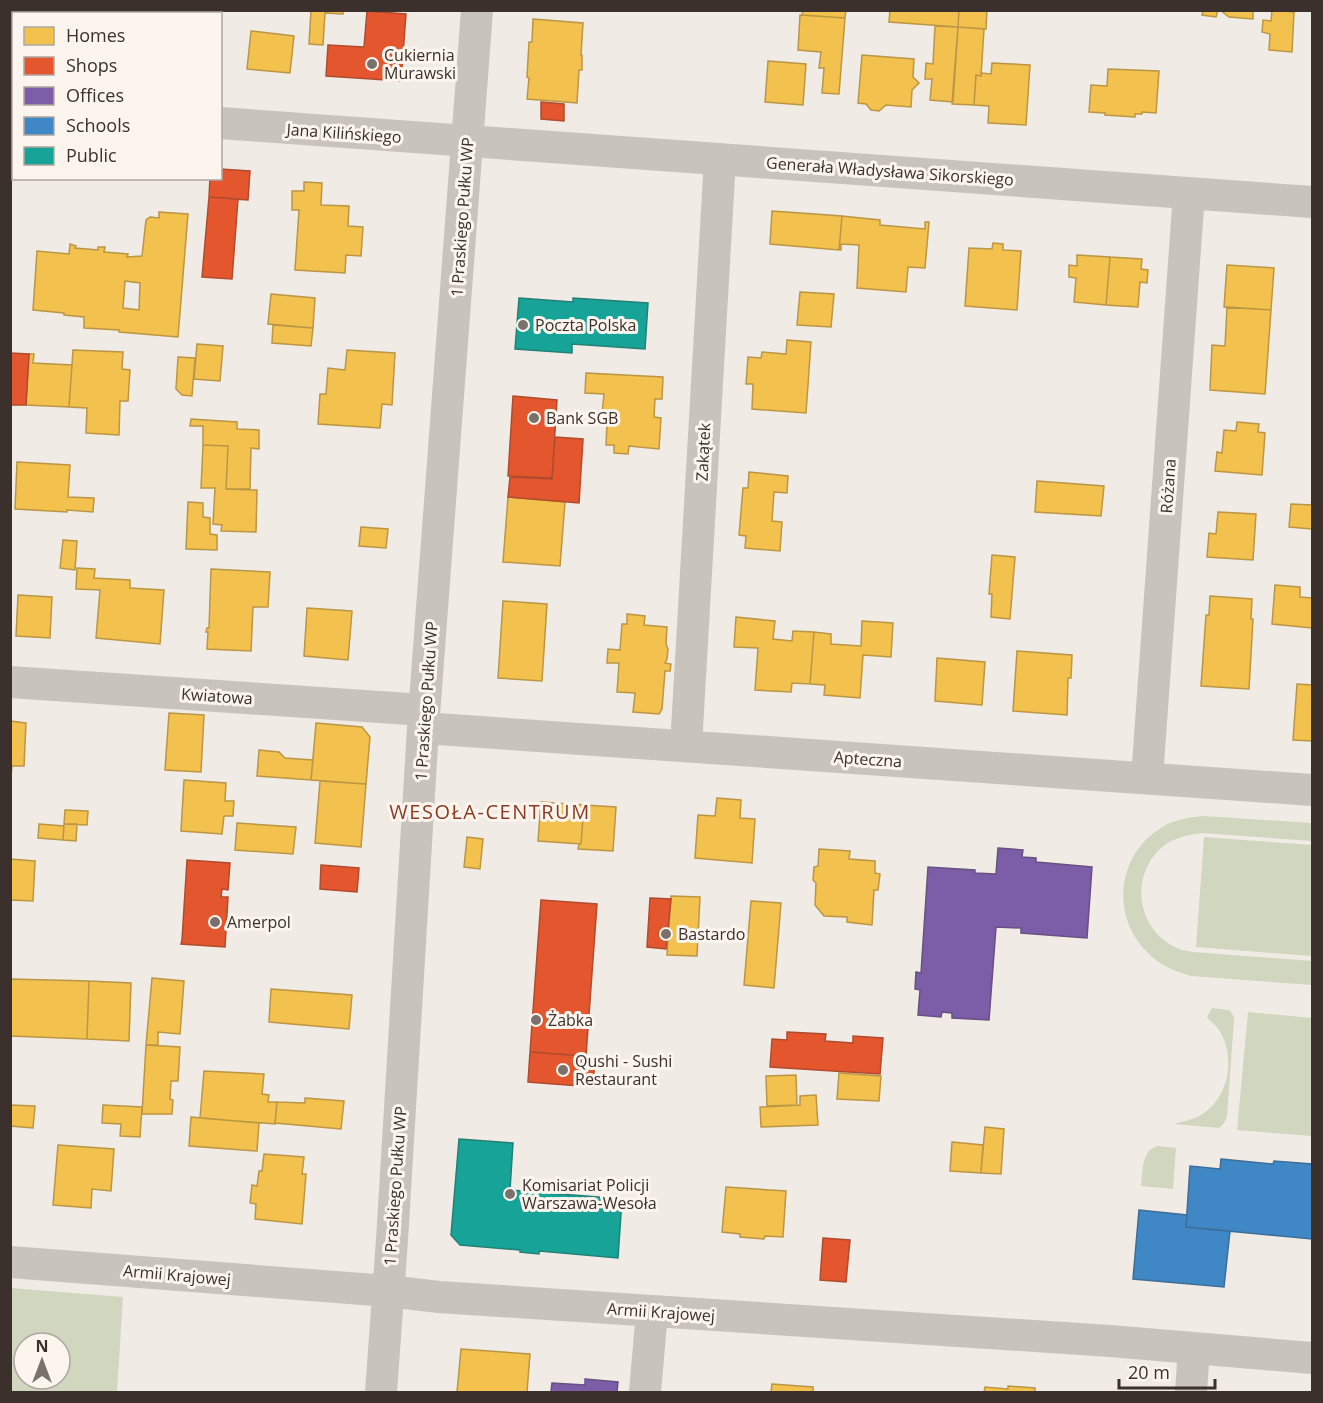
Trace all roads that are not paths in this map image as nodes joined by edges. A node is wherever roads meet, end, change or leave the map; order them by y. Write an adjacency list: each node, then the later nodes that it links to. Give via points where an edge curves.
1 (477, 10): 3 (street, 1 Praskiego Pułku WP)
2 (222, 123): 3 (street, Jana Kilińskiego)
3 (467, 141): 4 (street, Generała Władysława Sikorskiego); 8 (street, 1 Praskiego Pułku WP)
4 (720, 159): 5 (street, Generała Władysława Sikorskiego); 9 (street, Zakątek)
5 (1189, 193): 6 (street, Generała Władysława Sikorskiego); 10 (street, Różana)
6 (1312, 202)
7 (10, 682): 8 (street, Kwiatowa)
8 (424, 719): 9 (street, Apteczna); 13 (street, 1 Praskiego Pułku WP)
9 (686, 746): 10 (street, Apteczna)
10 (1147, 778): 11 (street, Apteczna)
11 (1312, 790)
12 (10, 1262): 13 (street, Armii Krajowej)
13 (388, 1291): 14 (street, Armii Krajowej); 17 (street, 1 Praskiego Pułku WP)
14 (652, 1312): 15 (street, Armii Krajowej); 18 (street)
15 (1194, 1348): 16 (street, Armii Krajowej); 19 (street)
16 (1312, 1358)
17 (381, 1392)
18 (645, 1392)
19 (1191, 1392)

